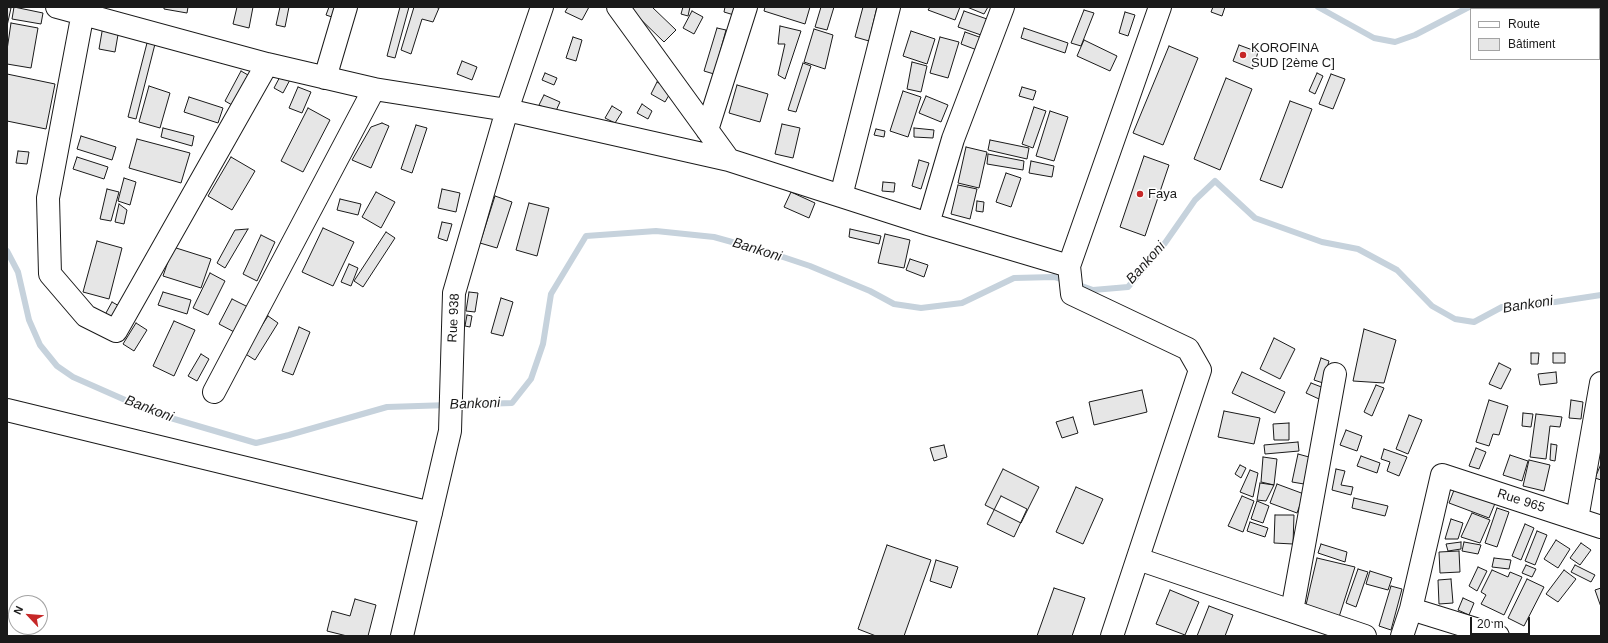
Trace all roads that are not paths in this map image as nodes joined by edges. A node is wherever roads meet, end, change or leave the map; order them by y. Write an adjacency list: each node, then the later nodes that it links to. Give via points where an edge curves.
1 (57, 7): 9 (street)
2 (346, 7): 11 (street)
3 (542, 7): 13 (street, Rue 938)
4 (618, 7): 14 (street)
5 (746, 7): 14 (street)
6 (889, 7): 16 (street)
7 (1003, 7): 17 (street, via 953,139)
8 (1160, 7): 18 (street)
9 (83, 10): 10 (street); 10 (street, via 48,198 50,274 86,316 116,331)
10 (267, 64): 11 (street)
11 (325, 78): 12 (street)
12 (374, 89): 13 (street); 21 (street)
13 (507, 110): 15 (street); 23 (street, Rue 938, via 454,293 450,431)
14 (707, 130): 15 (street)
15 (729, 160): 16 (street)
16 (840, 196): 17 (street)
17 (928, 224): 18 (street)
18 (1069, 266): 26 (street, via 1072,294 1188,349 1200,370)
19 (1335, 374): 28 (street)
20 (1601, 383): 24 (street)
21 (214, 392)
22 (7, 410): 23 (street)
23 (431, 513): 29 (street, Rue 938)
24 (1577, 519): 25 (street, Rue 965); 27 (street, Rue 965, via 1442,475)
25 (1601, 527)
26 (1138, 559): 28 (street); 30 (street)
27 (1411, 609): 32 (street); 33 (street)
28 (1292, 611): 31 (street)
29 (402, 636)
30 (1112, 636)
31 (1365, 636)
32 (1402, 636)
33 (1498, 636)

